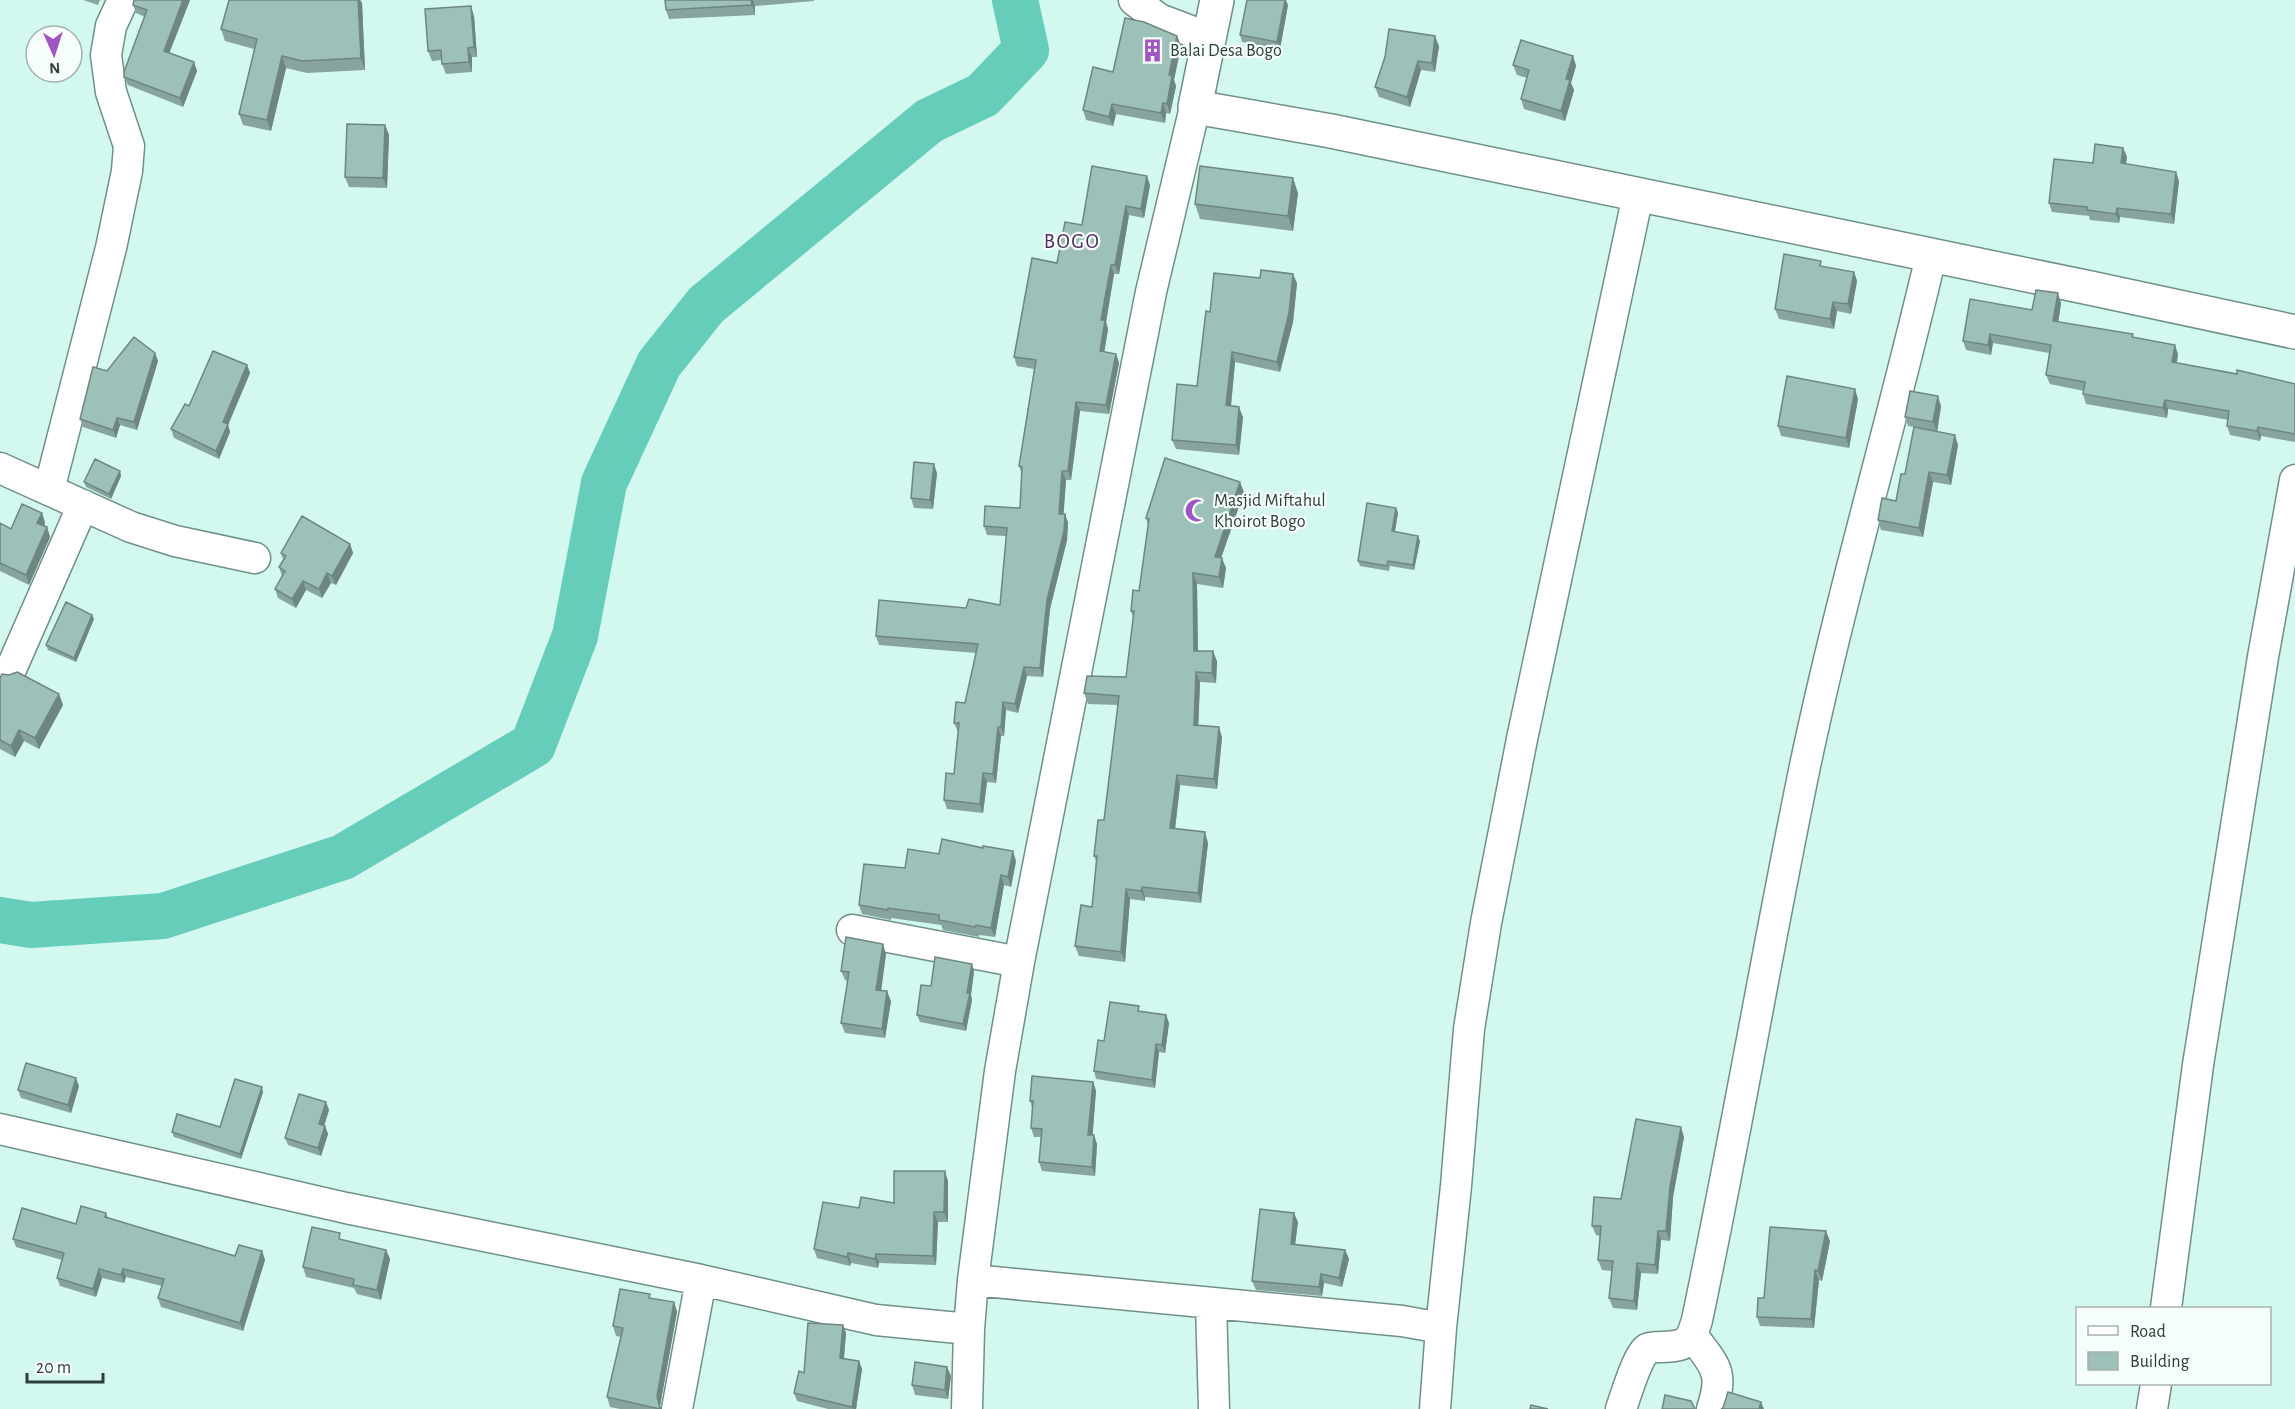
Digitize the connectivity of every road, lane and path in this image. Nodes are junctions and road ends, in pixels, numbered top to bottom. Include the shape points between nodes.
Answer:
1 (123, 0) edge
2 (1134, 0) edge
3 (1217, 0) edge
4 (1209, 38) junction
5 (1195, 107) junction
6 (1638, 195) junction
7 (1930, 256) junction
8 (2295, 332) edge
9 (0, 468) edge
10 (2295, 480) edge
11 (49, 490) junction
12 (83, 505) junction
13 (255, 558) dead end
14 (11, 669) dead end
15 (852, 930) dead end
16 (1019, 962) junction
17 (0, 1129) edge
18 (701, 1280) junction
19 (973, 1280) junction
20 (1211, 1303) junction
21 (2166, 1307) edge
22 (1440, 1328) junction
23 (969, 1329) junction
24 (1692, 1335) junction
25 (2156, 1385) edge
26 (677, 1409) edge
27 (967, 1409) edge
28 (1214, 1409) edge
29 (1435, 1409) edge
30 (1621, 1409) edge
31 (1712, 1409) edge
32 (2152, 1409) edge

1 - 11 street via 111,26 106,55 111,92 129,147 127,171
2 - 4 street via 1159,19
3 - 4 street
4 - 5 street
5 - 6 street
5 - 16 street via 1151,292
6 - 7 street
6 - 22 street via 1486,922 1469,1029
7 - 8 street
7 - 24 street via 1806,765 1730,1164
9 - 11 street
10 - 21 street via 2198,1065
11 - 12 street
12 - 13 street via 175,541
12 - 14 street
15 - 16 street
16 - 19 street via 1000,1071
17 - 18 street via 346,1208
18 - 23 street via 876,1320
18 - 26 street
19 - 20 street
19 - 23 street
20 - 22 street
20 - 28 street
22 - 29 street
23 - 27 street
24 - 30 street via 1681,1346 1645,1350
24 - 31 street via 1716,1368 1719,1388
25 - 32 street

